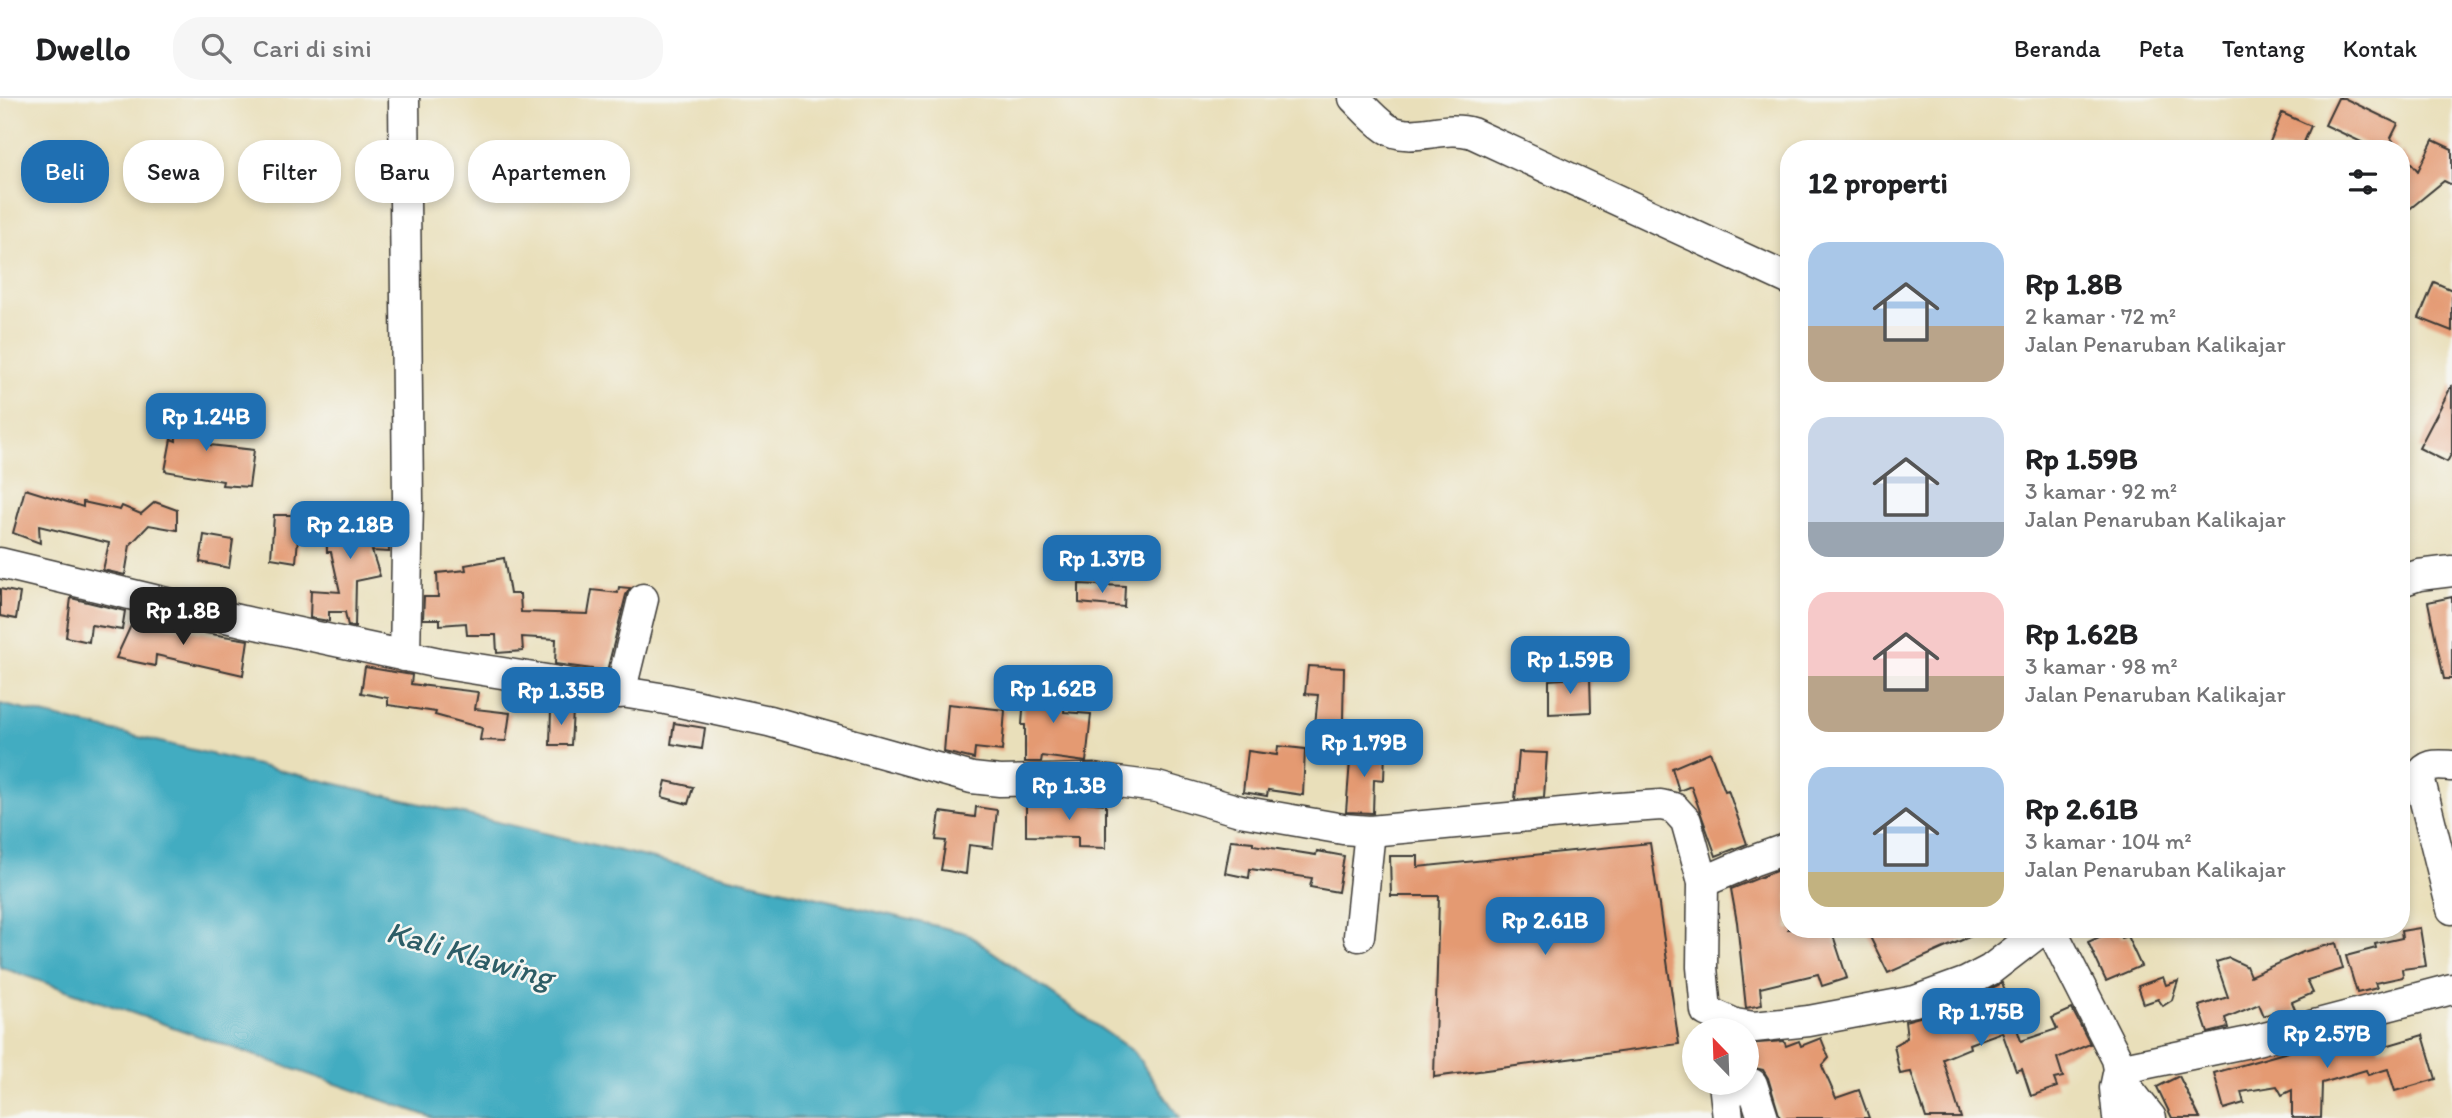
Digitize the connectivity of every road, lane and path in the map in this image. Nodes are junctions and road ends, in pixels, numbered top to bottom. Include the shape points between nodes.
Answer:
1 (404, 98) edge
2 (1354, 98) edge
3 (1780, 275) edge
4 (0, 563) edge
5 (2452, 571) edge
6 (2410, 574) edge
7 (643, 599) dead end
8 (405, 656) junction
9 (621, 693) junction
10 (2452, 766) edge
11 (1370, 831) junction
12 (2442, 839) edge
13 (1780, 851) edge
14 (1703, 882) junction
15 (2452, 909) edge
16 (1359, 936) dead end
17 (2031, 938) edge
18 (2056, 938) edge
19 (2452, 989) edge
20 (1716, 1018) edge
21 (1759, 1027) edge
22 (2119, 1073) junction
23 (1742, 1096) edge
24 (1763, 1118) edge
25 (2118, 1118) edge
26 (2151, 1118) edge

1 - 8 street
2 - 3 street via 1392,131 1472,133
4 - 8 street
5 - 6 street
7 - 9 street
8 - 9 street
9 - 11 street via 769,721 972,778 1094,779 1157,787 1240,811
10 - 12 street via 2433,764 2419,777
11 - 14 street via 1661,805 1674,808 1686,821
11 - 16 street
12 - 15 street
13 - 14 street
14 - 20 street via 1702,967
17 - 21 street via 1990,970 1915,1001
18 - 22 street
19 - 22 street
22 - 25 street via 2115,1088
22 - 26 street
23 - 24 street

